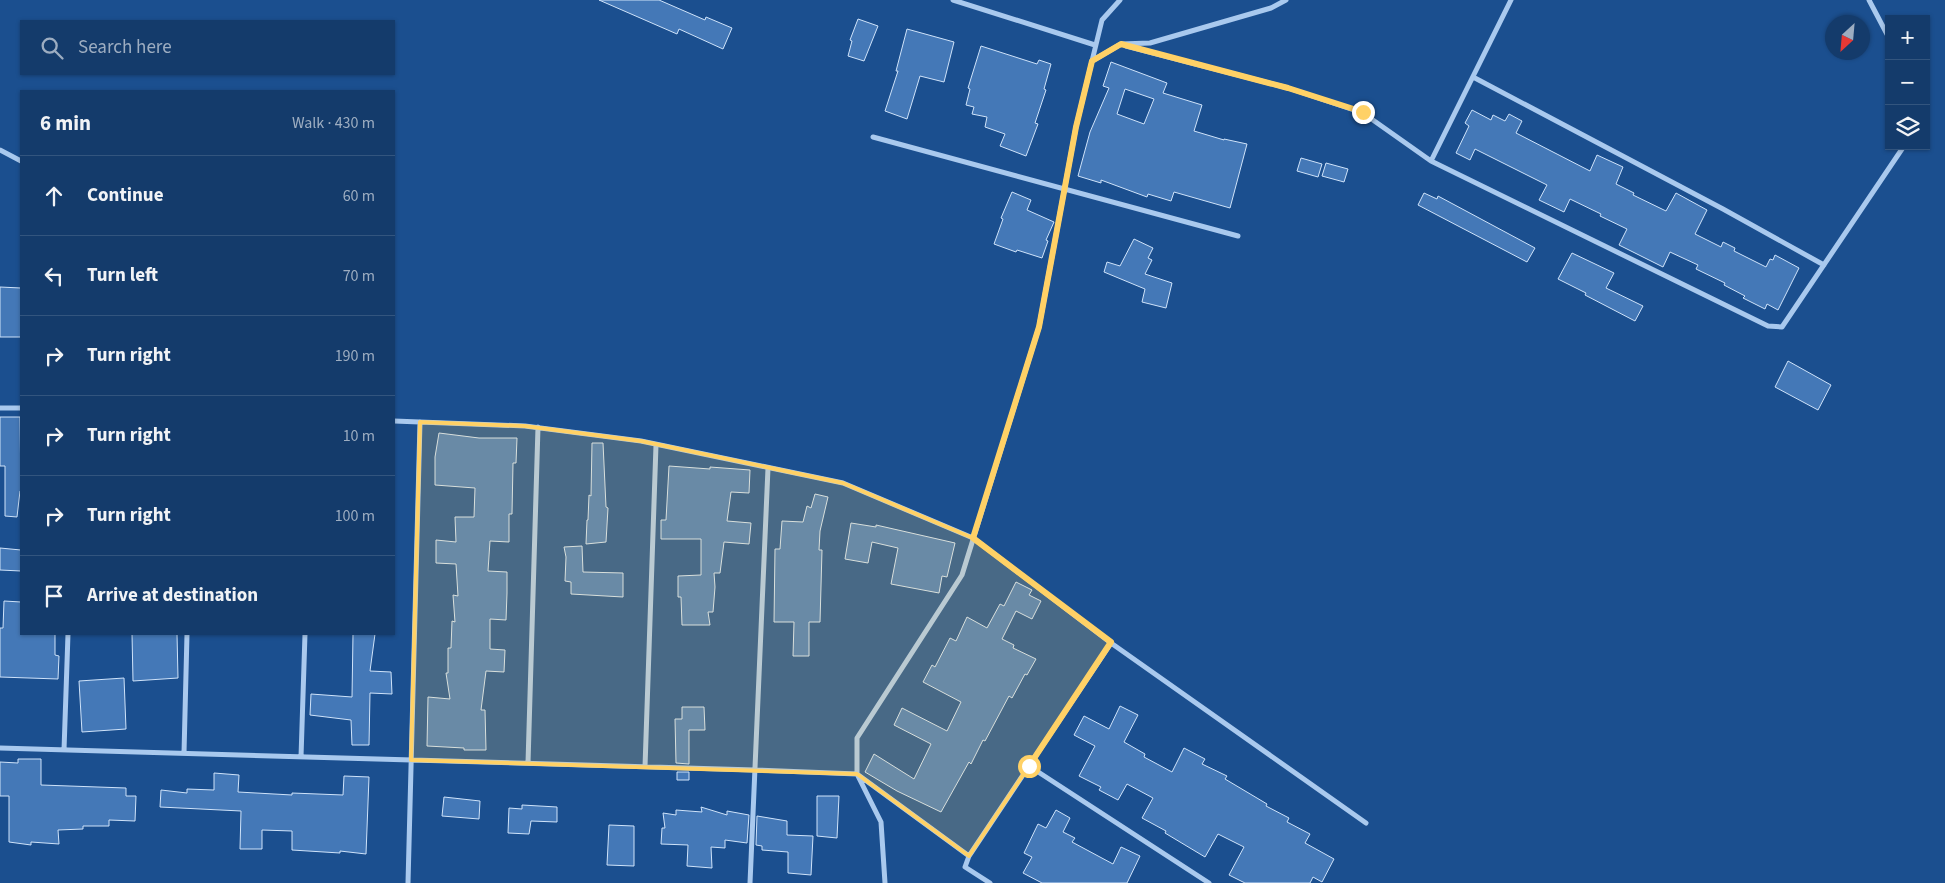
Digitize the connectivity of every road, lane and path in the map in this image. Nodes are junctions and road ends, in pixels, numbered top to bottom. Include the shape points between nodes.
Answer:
1 (954, 0) edge
2 (1120, 0) edge
3 (1286, 0) edge
4 (1510, 0) edge
5 (1869, 0) edge
6 (1885, 30) edge
7 (1121, 44) junction
8 (1095, 46) junction
9 (1092, 61) junction
10 (1473, 76) junction
11 (873, 137) dead end
12 (0, 150) edge
13 (1901, 150) edge
14 (20, 161) edge
15 (1431, 161) junction
16 (1064, 189) junction
17 (1238, 236) dead end
18 (1824, 266) junction
19 (0, 408) edge
20 (20, 408) edge
21 (395, 421) edge
22 (420, 422) junction
23 (538, 428) junction
24 (656, 445) junction
25 (768, 468) junction
26 (973, 538) junction
27 (68, 635) edge
28 (188, 635) edge
29 (305, 635) edge
30 (1111, 642) junction
31 (0, 748) edge
32 (64, 750) junction
33 (184, 754) junction
34 (301, 757) junction
35 (411, 760) junction
36 (528, 763) junction
37 (1029, 766) junction
38 (644, 767) junction
39 (755, 770) junction
40 (857, 774) junction
41 (1366, 823) dead end
42 (969, 856) junction
43 (408, 883) edge
44 (750, 883) edge
45 (885, 883) edge
46 (990, 883) edge
47 (1209, 883) edge

1 - 8 street
2 - 8 street via 1102,20
3 - 7 street via 1271,8 1150,43
4 - 10 street
5 - 6 street
7 - 9 street
7 - 15 street via 1288,88 1363,112
8 - 9 street
9 - 16 street
10 - 15 street
10 - 18 street
11 - 16 street
12 - 14 street
13 - 18 street
15 - 18 street via 1768,326 1782,327
16 - 17 street
16 - 26 street via 1039,327
19 - 20 street
21 - 22 street
22 - 23 street
22 - 35 street
23 - 24 street
23 - 36 street
24 - 25 street
24 - 38 street
25 - 26 street via 843,483
25 - 39 street
26 - 30 street
26 - 40 street via 962,574 857,738
27 - 32 street
28 - 33 street
29 - 34 street
30 - 37 street
30 - 41 street
31 - 32 street
32 - 33 street
33 - 34 street
34 - 35 street
35 - 36 street
35 - 43 street
36 - 38 street
37 - 42 street
37 - 47 street
38 - 39 street
39 - 40 street
39 - 44 street
40 - 42 street
40 - 45 street via 881,822
42 - 46 street via 965,867

